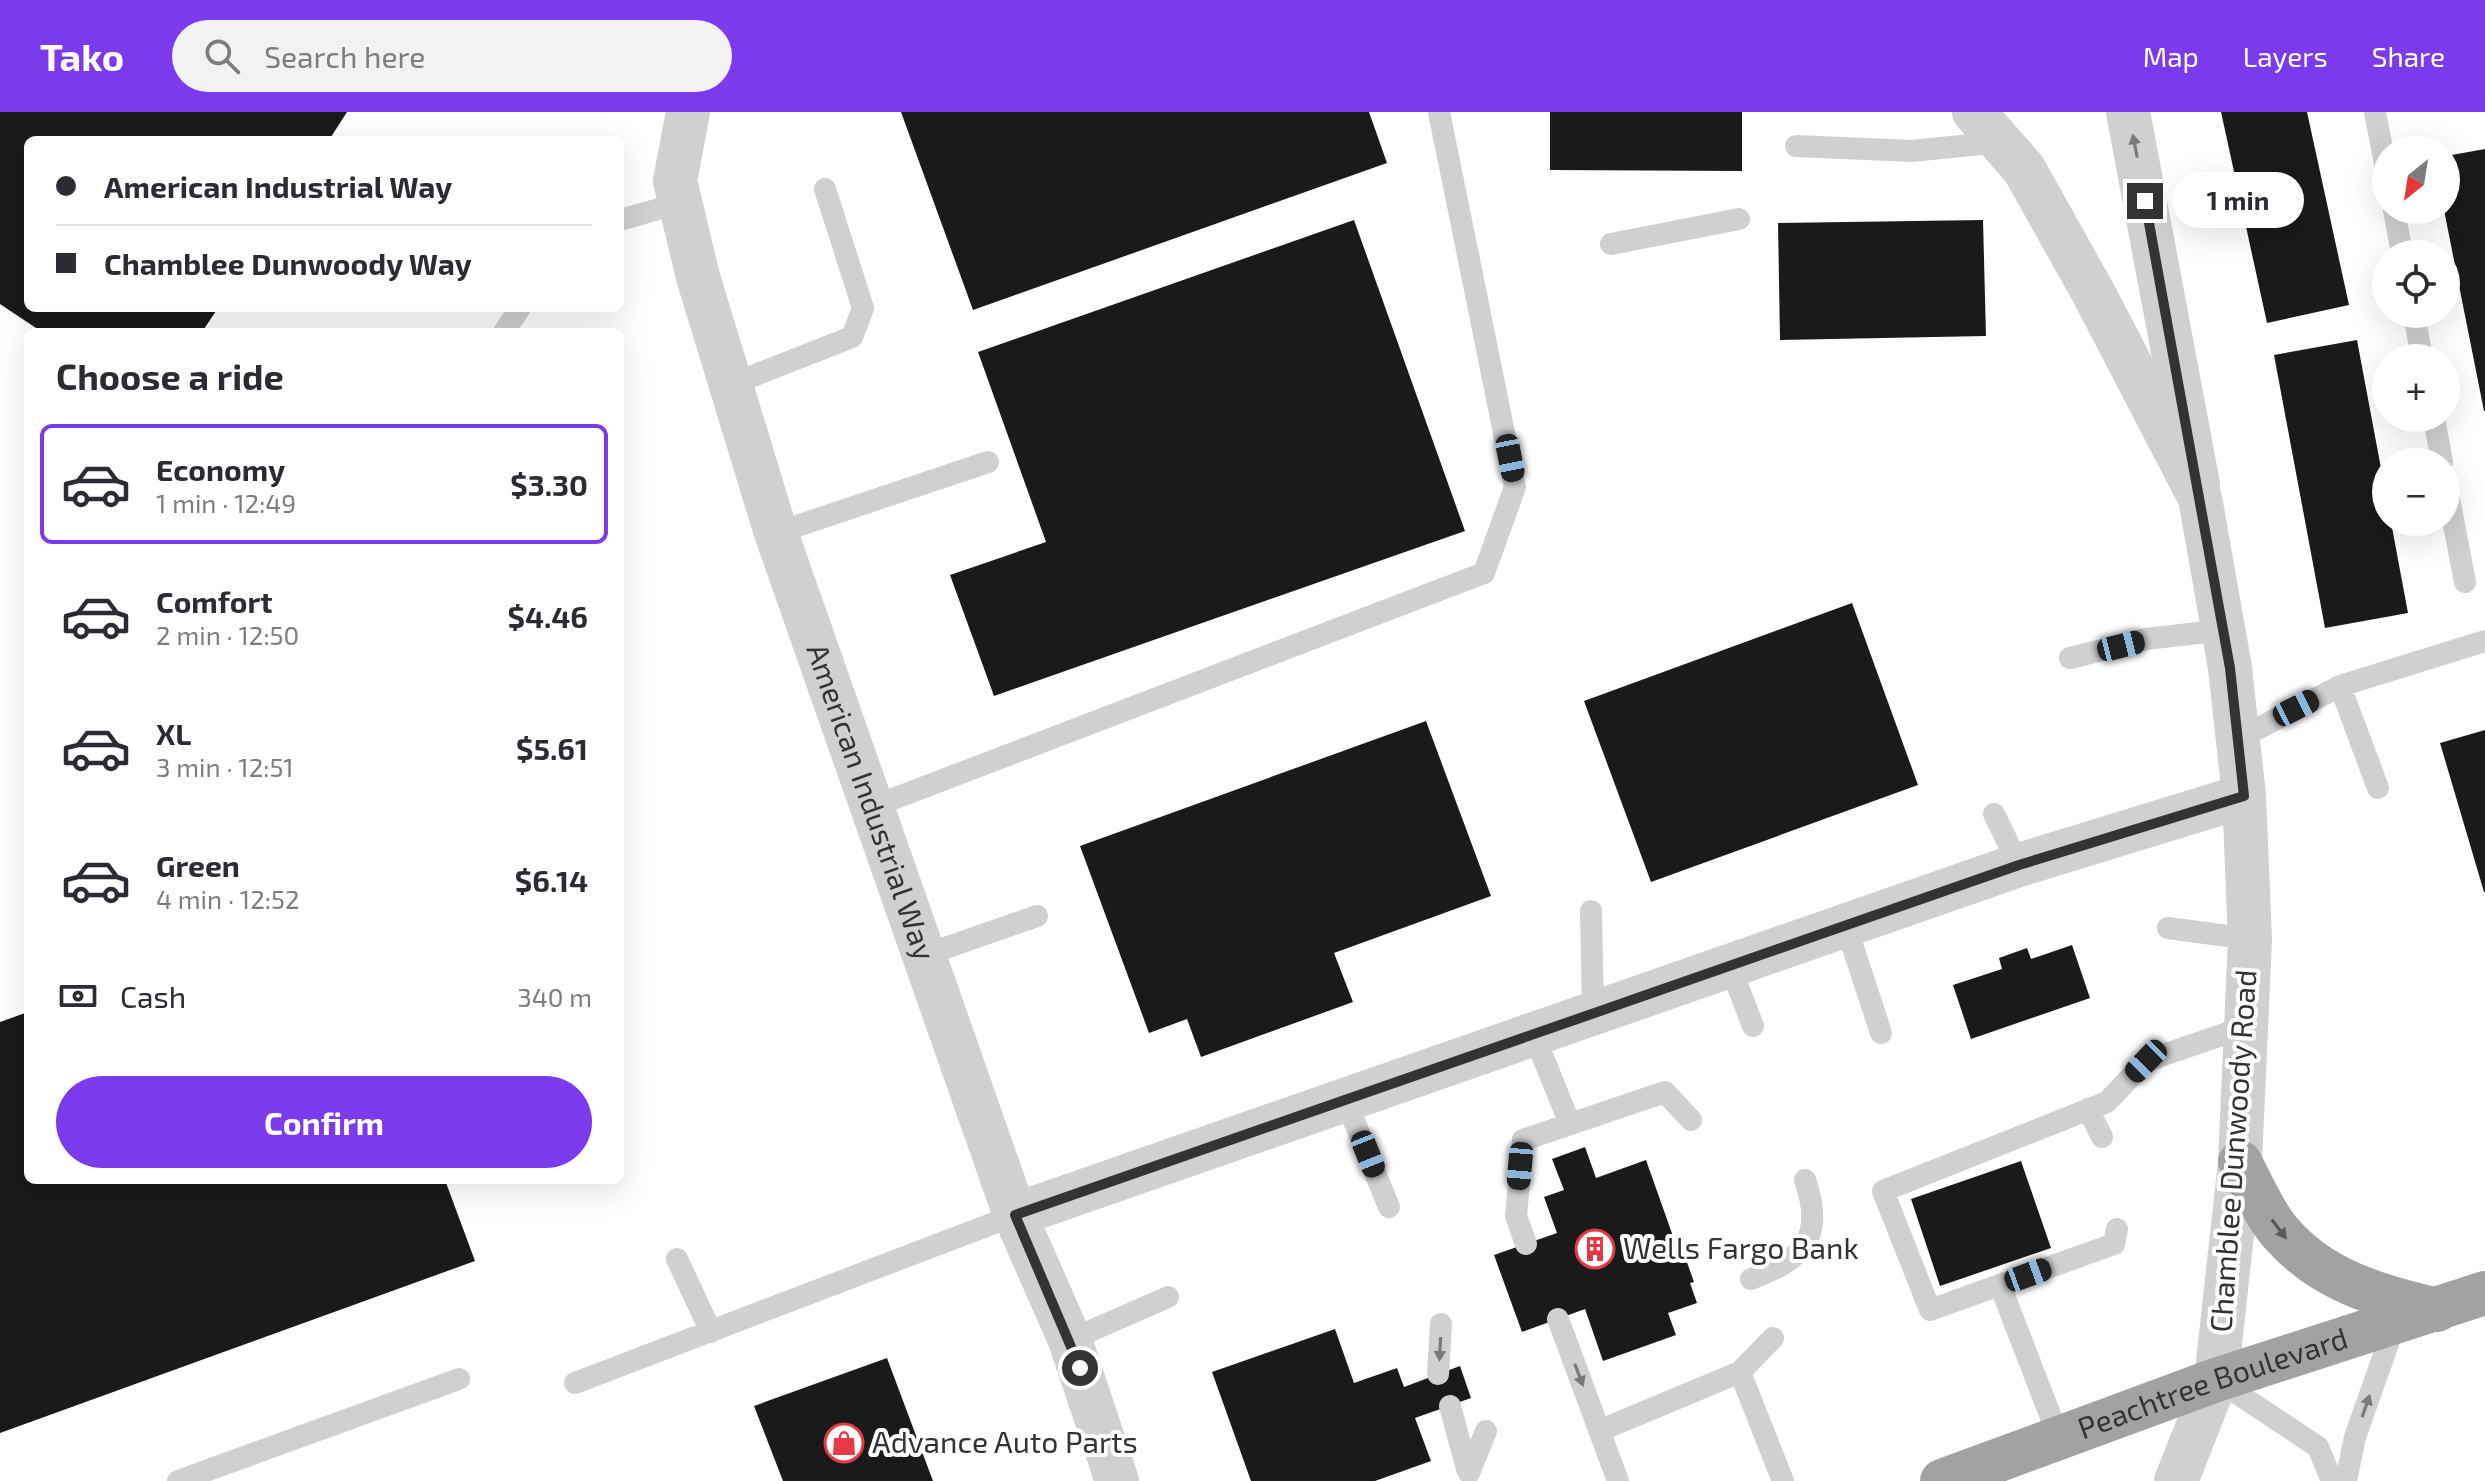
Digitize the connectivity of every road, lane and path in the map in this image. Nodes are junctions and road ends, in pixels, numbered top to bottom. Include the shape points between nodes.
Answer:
1 (688, 112) edge
2 (1439, 112) edge
3 (2128, 112) edge
4 (2382, 113) edge
5 (1987, 127) edge
6 (2384, 136) edge
7 (1796, 146) dead end
8 (825, 189) dead end
9 (680, 203) junction
10 (624, 219) edge
11 (1739, 219) dead end
12 (1611, 244) dead end
13 (730, 385) junction
14 (988, 462) dead end
15 (2200, 498) junction
16 (776, 533) junction
17 (2456, 536) edge
18 (2465, 582) dead end
19 (2224, 630) junction
20 (2485, 641) edge
21 (2070, 658) dead end
22 (2340, 686) junction
23 (2238, 739) junction
24 (2378, 788) dead end
25 (2244, 796) junction
26 (872, 807) junction
27 (1994, 814) dead end
28 (2019, 865) junction
29 (1591, 911) dead end
30 (1037, 916) dead end
31 (1846, 926) junction
32 (2168, 928) dead end
33 (2250, 939) junction
34 (925, 955) junction
35 (1730, 966) junction
36 (1593, 1014) junction
37 (1753, 1026) dead end
38 (2245, 1027) junction
39 (1881, 1033) dead end
40 (1534, 1035) junction
41 (1346, 1101) junction
42 (2088, 1109) junction
43 (1691, 1120) dead end
44 (1570, 1124) junction
45 (2102, 1137) dead end
46 (2240, 1162) junction
47 (1805, 1180) dead end
48 (1389, 1207) dead end
49 (1015, 1215) junction
50 (2117, 1229) dead end
51 (1526, 1244) dead end
52 (677, 1259) dead end
53 (1751, 1279) dead end
54 (2000, 1285) junction
55 (2485, 1293) edge
56 (1168, 1297) dead end
57 (2437, 1310) junction
58 (1558, 1319) dead end
59 (1441, 1324) dead end
60 (2395, 1324) junction
61 (711, 1332) junction
62 (1773, 1338) dead end
63 (1070, 1340) junction
64 (1740, 1372) junction
65 (1438, 1374) dead end
66 (459, 1379) dead end
67 (2216, 1380) junction
68 (575, 1383) dead end
69 (1450, 1406) dead end
70 (1601, 1430) junction
71 (1486, 1431) dead end
72 (2059, 1438) junction
73 (1469, 1475) edge
74 (178, 1481) edge
75 (1117, 1481) edge
76 (1618, 1481) edge
77 (1783, 1481) edge
78 (1942, 1481) edge
79 (2176, 1481) edge
80 (2332, 1481) edge
81 (2346, 1481) edge

1 - 9 street, American Industrial Way via 675,181
2 - 26 lane via 1515,487 1484,573
15 -> 3 street
4 - 6 lane
5 - 7 lane via 1912,151
5 - 15 street, Chamblee Dunwoody Road via 2024,169
8 - 13 lane via 863,308 852,337
9 - 10 lane
9 - 13 street, American Industrial Way
11 - 12 lane
13 - 16 street, American Industrial Way
14 - 16 lane
15 - 19 street, Chamblee Dunwoody Road
16 - 26 street, American Industrial Way
17 - 18 lane
19 - 21 lane via 2146,639
19 - 23 street, Chamblee Dunwoody Road
20 - 22 lane
22 - 23 lane
22 - 24 lane
23 - 25 street, Chamblee Dunwoody Road
25 - 28 street
25 - 33 street, Chamblee Dunwoody Road
26 - 34 street, American Industrial Way
27 - 28 lane
28 - 31 street
29 - 36 lane
30 - 34 lane
31 - 35 street
31 - 39 lane
32 - 33 lane
33 - 38 street, Chamblee Dunwoody Road
34 - 49 street, American Industrial Way
35 - 36 street
35 - 37 lane
36 - 40 street
38 - 42 lane via 2146,1061 2107,1102
38 - 46 street, Chamblee Dunwoody Road
40 - 41 street
40 - 44 lane
41 - 48 lane
41 - 49 street
42 - 45 lane
42 - 54 lane via 1883,1191 1930,1310
43 - 44 lane via 1665,1092
44 - 51 lane via 1523,1140 1516,1216
46 -> 57 highway via 2278,1230 2317,1268 2367,1293
46 - 67 street, Chamblee Dunwoody Road
47 - 53 lane via 1814,1207 1810,1239 1785,1266
49 - 61 lane
49 - 63 street, American Industrial Way
50 - 54 lane via 2114,1244
52 - 61 lane
54 - 72 lane
55 - 57 highway, Peachtree Boulevard
56 - 63 lane
57 - 60 highway, Peachtree Boulevard
58 -> 70 lane
59 -> 65 lane
60 - 67 highway, Peachtree Boulevard
81 -> 60 lane via 2355,1437
61 - 68 lane
62 - 64 lane
63 - 75 street, American Industrial Way
64 - 70 lane
64 - 77 lane
66 - 74 lane
67 - 72 highway, Peachtree Boulevard
67 - 79 street, Chamblee Dunwoody Road
67 - 80 lane via 2318,1447
69 - 73 lane
70 - 76 lane
71 - 73 lane
72 - 78 highway, Peachtree Boulevard

